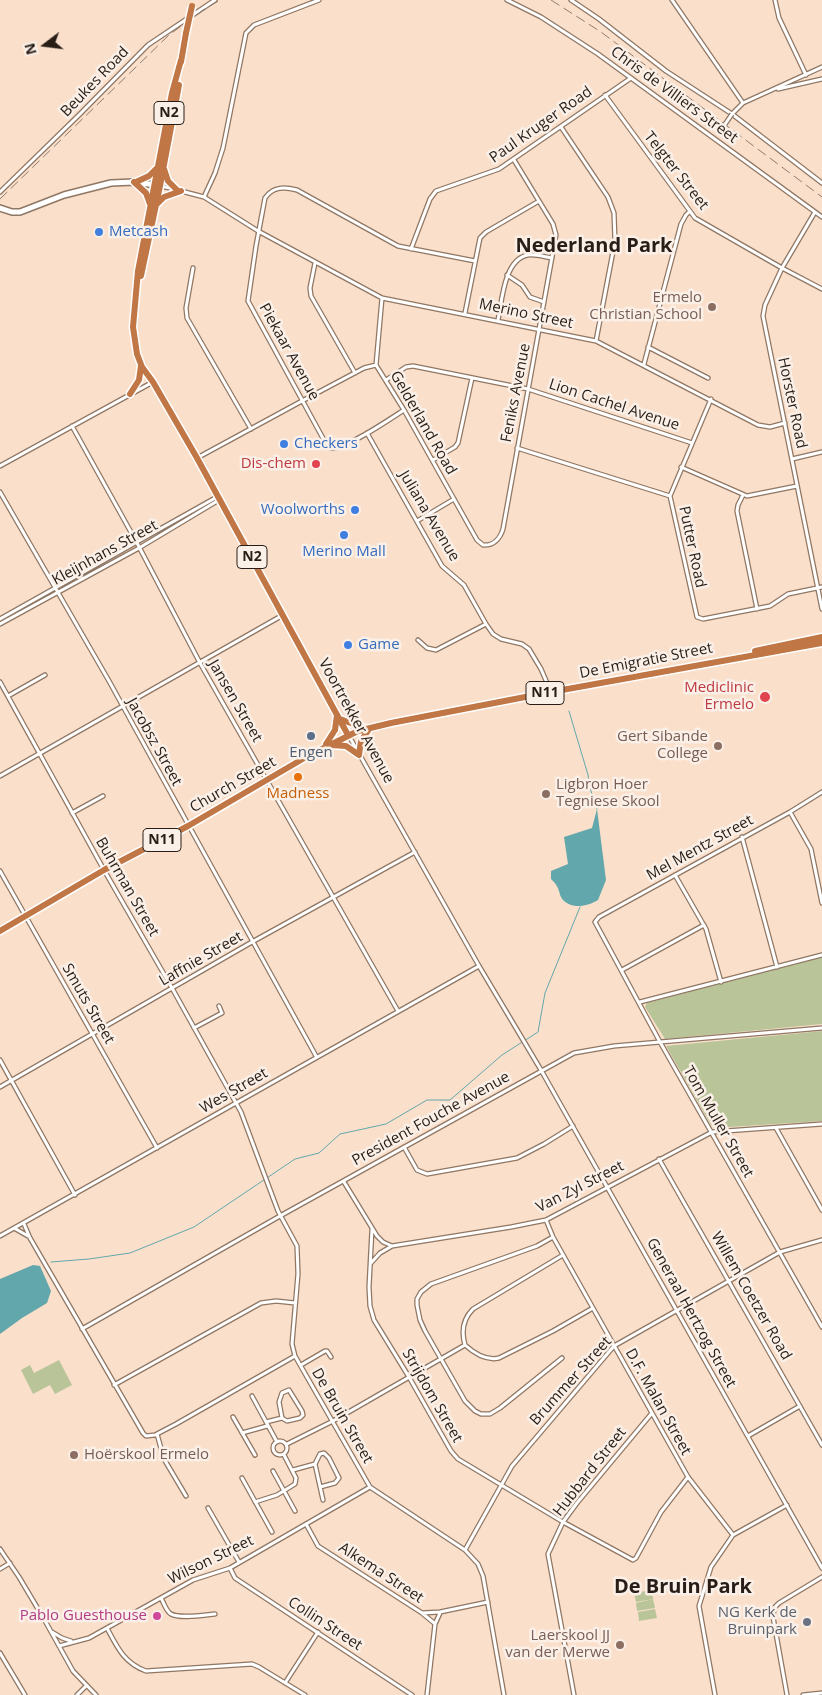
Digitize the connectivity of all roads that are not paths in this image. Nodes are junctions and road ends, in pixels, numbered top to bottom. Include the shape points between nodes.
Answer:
1 (215, 0) edge
2 (319, 0) edge
3 (507, 0) edge
4 (571, 0) edge
5 (672, 0) edge
6 (775, 0) edge
7 (193, 3) edge
8 (822, 67) edge
9 (806, 75) junction
10 (630, 78) junction
11 (822, 80) edge
12 (775, 89) junction
13 (605, 94) junction
14 (743, 102) junction
15 (732, 114) junction
16 (561, 128) junction
17 (714, 139) junction
18 (514, 160) junction
19 (161, 168) junction
20 (135, 182) junction
21 (822, 183) edge
22 (157, 185) junction
23 (179, 190) junction
24 (0, 192) edge
25 (204, 197) junction
26 (539, 201) junction
27 (153, 206) junction
28 (0, 208) edge
29 (690, 212) junction
30 (815, 212) junction
31 (822, 217) edge
32 (258, 231) junction
33 (411, 249) junction
34 (552, 258) junction
35 (475, 261) junction
36 (315, 263) junction
37 (193, 268) dead end
38 (782, 268) junction
39 (507, 275) junction
40 (822, 289) edge
41 (382, 298) junction
42 (544, 302) junction
43 (465, 313) junction
44 (498, 320) junction
45 (539, 328) junction
46 (596, 341) junction
47 (648, 347) junction
48 (141, 364) junction
49 (644, 364) junction
50 (376, 365) junction
51 (355, 373) junction
52 (472, 378) junction
53 (708, 378) dead end
54 (386, 380) junction
55 (153, 382) junction
56 (528, 389) junction
57 (130, 394) junction
58 (711, 399) junction
59 (302, 401) junction
60 (404, 410) junction
61 (785, 424) junction
62 (72, 426) junction
63 (251, 429) junction
64 (367, 433) junction
65 (692, 443) junction
66 (517, 448) junction
67 (822, 452) edge
68 (198, 458) junction
69 (792, 458) junction
70 (433, 460) junction
71 (0, 466) edge
72 (682, 467) junction
73 (797, 486) junction
74 (0, 492) edge
75 (743, 495) junction
76 (670, 496) junction
77 (219, 498) junction
78 (454, 499) junction
79 (417, 521) junction
80 (137, 543) junction
81 (488, 545) joint
82 (139, 548) junction
83 (822, 587) edge
84 (55, 588) junction
85 (817, 588) junction
86 (58, 592) junction
87 (757, 609) junction
88 (822, 609) edge
89 (284, 614) junction
90 (0, 619) edge
91 (0, 624) edge
92 (486, 624) junction
93 (822, 636) edge
94 (418, 640) dead end
95 (822, 642) edge
96 (742, 656) junction
97 (200, 664) junction
98 (45, 675) dead end
99 (0, 682) edge
100 (551, 692) junction
101 (8, 696) junction
102 (123, 707) junction
103 (338, 716) junction
104 (368, 728) junction
105 (348, 735) junction
106 (327, 746) junction
107 (40, 754) junction
108 (360, 755) junction
109 (0, 776) edge
110 (267, 779) junction
111 (822, 792) edge
112 (104, 796) dead end
113 (790, 812) junction
114 (72, 813) junction
115 (188, 826) junction
116 (742, 837) junction
117 (414, 852) junction
118 (104, 870) junction
119 (0, 871) edge
120 (675, 875) junction
121 (334, 896) junction
122 (822, 903) edge
123 (26, 917) junction
124 (704, 925) junction
125 (596, 928) joint
126 (0, 932) edge
127 (252, 942) junction
128 (822, 955) edge
129 (479, 966) junction
130 (777, 967) junction
131 (622, 970) junction
132 (721, 982) junction
133 (172, 988) junction
134 (640, 1002) junction
135 (220, 1006) dead end
136 (398, 1011) junction
137 (194, 1028) junction
138 (822, 1028) edge
139 (92, 1035) junction
140 (660, 1042) junction
141 (316, 1056) junction
142 (0, 1060) edge
143 (541, 1070) junction
144 (12, 1081) junction
145 (0, 1087) edge
146 (235, 1104) junction
147 (822, 1124) edge
148 (572, 1126) junction
149 (776, 1128) junction
150 (712, 1132) junction
151 (404, 1147) junction
152 (157, 1148) junction
153 (659, 1159) junction
154 (344, 1182) junction
155 (607, 1187) junction
156 (75, 1195) junction
157 (822, 1210) edge
158 (280, 1216) junction
159 (546, 1220) junction
160 (24, 1224) junction
161 (14, 1228) junction
162 (372, 1229) junction
163 (0, 1236) edge
164 (553, 1236) junction
165 (30, 1238) junction
166 (822, 1240) edge
167 (392, 1246) junction
168 (780, 1252) junction
169 (563, 1255) junction
170 (370, 1263) junction
171 (729, 1281) junction
172 (295, 1303) junction
173 (593, 1308) junction
174 (676, 1310) junction
175 (822, 1326) edge
176 (82, 1329) junction
177 (465, 1345) junction
178 (614, 1346) junction
179 (294, 1356) junction
180 (331, 1357) dead end
181 (441, 1358) junction
182 (562, 1358) dead end
183 (301, 1365) junction
184 (409, 1377) junction
185 (114, 1386) junction
186 (252, 1396) dead end
187 (800, 1406) junction
188 (652, 1413) junction
189 (233, 1417) dead end
190 (282, 1418) junction
191 (333, 1421) junction
192 (267, 1424) junction
193 (242, 1433) junction
194 (157, 1434) junction
195 (748, 1436) junction
196 (277, 1442) junction
197 (287, 1444) junction
198 (822, 1445) edge
199 (255, 1455) dead end
200 (284, 1455) junction
201 (315, 1464) junction
202 (293, 1470) junction
203 (273, 1471) dead end
204 (688, 1477) junction
205 (242, 1478) dead end
206 (502, 1486) junction
207 (320, 1487) junction
208 (370, 1487) junction
209 (284, 1492) junction
210 (186, 1496) dead end
211 (324, 1500) dead end
212 (254, 1502) junction
213 (787, 1505) junction
214 (208, 1508) dead end
215 (295, 1511) dead end
216 (563, 1522) junction
217 (306, 1524) junction
218 (272, 1532) dead end
219 (732, 1535) junction
220 (0, 1548) edge
221 (465, 1550) junction
222 (239, 1562) junction
223 (10, 1563) junction
224 (230, 1568) junction
225 (822, 1568) edge
226 (0, 1569) edge
227 (822, 1577) edge
228 (161, 1598) junction
229 (488, 1602) junction
230 (440, 1612) junction
231 (422, 1613) junction
232 (215, 1614) dead end
233 (435, 1624) junction
234 (107, 1628) junction
235 (52, 1632) junction
236 (318, 1632) junction
237 (74, 1641) junction
238 (59, 1646) junction
239 (0, 1653) edge
240 (285, 1682) junction
241 (86, 1686) junction
242 (822, 1693) edge
243 (25, 1695) edge
244 (77, 1695) edge
245 (96, 1695) edge
246 (305, 1695) edge
247 (412, 1695) edge
248 (427, 1695) edge
249 (504, 1695) edge
250 (574, 1695) edge
251 (715, 1695) edge
252 (787, 1695) edge
253 (802, 1695) edge

1 - 24 street, Beukes Road via 143,50
2 - 25 street via 254,25 246,33 223,148
3 - 10 street, Chris de Villiers Street via 541,17
4 - 15 street via 680,81
5 - 14 street
6 - 9 street via 779,18
7 - 19 highway, N2, bridge
8 - 9 street
9 - 12 street
10 - 13 street, Paul Kruger Road
10 - 17 street, Chris de Villiers Street
11 - 12 street
12 - 14 street
13 - 16 street, Paul Kruger Road
13 - 29 street, Telgter Street
14 - 15 street
15 - 17 street, bridge
15 - 21 street
16 - 18 street, Paul Kruger Road
16 - 46 street via 611,203 614,213 615,241
17 - 30 street, Chris de Villiers Street
18 - 26 street, Feniks Avenue
18 - 33 street, Paul Kruger Road via 493,173 436,191
19 - 20 highway
19 - 22 highway, N2
19 - 23 highway via 168,181
20 - 22 street
20 - 27 highway
20 - 28 street via 119,182 64,195 20,212
22 - 23 street, Merino Street
22 - 27 highway, N2
23 - 25 street, Merino Street
23 - 27 highway
25 - 32 street, Merino Street
26 - 34 street, Feniks Avenue via 556,232
26 - 35 street via 483,234 478,241
27 - 48 highway, N2 via 138,271 133,327
29 - 38 street, Telgter Street via 704,224
29 - 47 street via 681,224
30 - 31 street, Chris de Villiers Street
30 - 38 street, Horster Road
32 - 33 street, Piekaar Avenue via 268,193 285,187 297,190 383,239
32 - 36 street, Merino Street
32 - 59 street, Piekaar Avenue via 248,301
33 - 35 street
34 - 39 street via 524,256
34 - 42 street, Feniks Avenue
35 - 43 street
36 - 41 street, Merino Street
36 - 51 street via 311,296
37 - 63 street via 187,318
38 - 40 street, Telgter Street
38 - 61 street, Horster Road via 763,316
39 - 42 street via 522,285 530,297
39 - 44 street
41 - 43 street, Merino Street
41 - 50 street, Gelderland Road
42 - 45 street, Feniks Avenue
43 - 44 street, Merino Street
44 - 45 street, Merino Street
45 - 46 street, Merino Street
45 - 56 street, Feniks Avenue
46 - 49 street, Merino Street
47 - 49 street
47 - 53 street
48 - 55 highway, N2
48 - 57 highway via 139,380
49 - 58 street, Merino Street
50 - 51 street
50 - 54 street, Gelderland Road
51 - 59 street
52 - 54 street, Lion Cachel Avenue via 411,366
52 - 56 street, Lion Cachel Avenue
52 - 70 street via 458,443
54 - 60 street, Gelderland Road
55 - 57 street
55 - 68 highway, Voortrekker Avenue / N2
56 - 65 street, Lion Cachel Avenue
56 - 66 street, Feniks Avenue
57 - 62 street
58 - 61 street, Merino Street via 762,426
58 - 65 street, Putter Road
59 - 63 street
59 - 64 street, Piekaar Avenue via 331,448
60 - 64 street
60 - 70 street, Gelderland Road
61 - 69 street, Horster Road
62 - 71 street
62 - 80 street, Jansen Street
63 - 68 street
64 - 79 street, Juliana Avenue
65 - 72 street, Putter Road
66 - 76 street
66 - 81 street, Feniks Avenue via 502,532
67 - 69 street
68 - 77 highway, Voortrekker Avenue / N2
69 - 73 street, Horster Road
70 - 78 street, Gelderland Road
72 - 75 street
72 - 76 street, Putter Road
73 - 75 street
73 - 85 street, Horster Road
74 - 84 street, Jacobsz Street
75 - 87 street via 738,515
76 - 87 street, Putter Road via 697,617 703,619
77 - 80 street, Kleijnhans Street
77 - 82 street, Kleijnhans Street
77 - 89 highway, Voortrekker Avenue / N2
78 - 79 street
78 - 81 street, Gelderland Road via 477,540
79 - 92 street, Juliana Avenue via 440,562 464,586
80 - 82 street, Jansen Street
80 - 84 street, Kleijnhans Street
82 - 86 street, Kleijnhans Street
82 - 97 street, Jansen Street
83 - 85 street
84 - 86 street, Jacobsz Street
84 - 90 street, Kleijnhans Street
85 - 87 street via 788,594 772,606
85 - 88 street, Horster Road
86 - 91 street, Kleijnhans Street
86 - 102 street, Jacobsz Street
89 - 97 street
89 - 103 highway, Voortrekker Avenue / N2
92 - 94 street via 437,650 429,649
92 - 100 street, Juliana Avenue via 497,637 526,647
93 - 96 highway, De Emigratie Street / N11
95 - 96 highway, De Emigratie Street / N11
96 - 100 highway, De Emigratie Street / N11
97 - 102 street
97 - 110 street, Jansen Street
98 - 101 street
99 - 101 street, Buhrman Street
100 - 104 highway, De Emigratie Street / N11
101 - 107 street, Buhrman Street
102 - 107 street
102 - 115 street, Jacobsz Street
103 - 104 highway
103 - 105 highway, Voortrekker Avenue / N2
103 - 106 highway
104 - 105 highway, De Emigratie Street / N11
104 - 108 highway via 360,741
105 - 106 highway, Church Street / N11
105 - 108 street, Voortrekker Avenue
106 - 108 highway via 346,746
106 - 110 highway, Church Street / N11
107 - 109 street
107 - 114 street, Buhrman Street
108 - 117 street, Voortrekker Avenue
110 - 115 highway, Church Street / N11
110 - 121 street, Jansen Street
111 - 113 street, Mel Mentz Street
112 - 114 street
113 - 116 street, Mel Mentz Street
113 - 122 street via 811,849
114 - 118 street, Buhrman Street
115 - 118 highway, Church Street / N11
115 - 127 street, Jacobsz Street
116 - 120 street, Mel Mentz Street
116 - 130 street
117 - 121 street, Laffnie Street
117 - 129 street, Voortrekker Avenue
118 - 123 highway, Church Street / N11
118 - 133 street, Buhrman Street
119 - 123 street, Smuts Street
120 - 124 street
120 - 125 street, Mel Mentz Street via 596,919
121 - 127 street, Laffnie Street
121 - 136 street, Jansen Street
123 - 126 highway, Church Street / N11
123 - 139 street, Smuts Street
124 - 131 street
124 - 132 street
125 - 131 street, Tom Muller Street
127 - 133 street, Laffnie Street
127 - 141 street, Jacobsz Street
128 - 130 street
129 - 136 street, Wes Street
129 - 143 street, Voortrekker Avenue
130 - 132 street
131 - 134 street, Tom Muller Street
132 - 134 street
133 - 137 street, Buhrman Street
133 - 139 street, Laffnie Street
134 - 140 street, Tom Muller Street
135 - 137 street via 222,1013
136 - 141 street, Wes Street
137 - 146 street, Buhrman Street
138 - 140 street, President Fouche Avenue
139 - 144 street, Laffnie Street
139 - 152 street, Smuts Street
140 - 143 street, President Fouche Avenue via 581,1050
140 - 150 street, Tom Muller Street
141 - 146 street, Wes Street
142 - 144 street
143 - 148 street, Generaal Hertzog Street
143 - 151 street, President Fouche Avenue
144 - 145 street, Laffnie Street
144 - 156 street
146 - 152 street, Wes Street
146 - 158 street, De Bruin Street via 241,1112
147 - 149 street, Van Zyl Street
148 - 151 street via 517,1158 429,1173 417,1170
148 - 155 street, Generaal Hertzog Street
149 - 150 street, Van Zyl Street
149 - 157 street
150 - 153 street, Van Zyl Street
150 - 168 street, Tom Muller Street
151 - 154 street, President Fouche Avenue
152 - 156 street, Wes Street
153 - 155 street, Van Zyl Street
153 - 171 street, Willem Coetzer Road
154 - 158 street, President Fouche Avenue
154 - 162 street
155 - 159 street, Van Zyl Street
155 - 174 street, Generaal Hertzog Street
156 - 160 street, Wes Street
158 - 172 street, De Bruin Street via 297,1246
158 - 176 street, President Fouche Avenue
159 - 164 street, D.F. Malan Street
159 - 167 street, Van Zyl Street
160 - 161 street, Wes Street
160 - 165 street
161 - 163 street, Wes Street
161 - 165 street
162 - 167 street via 380,1240
162 - 170 street, Strijdom Street
164 - 169 street, D.F. Malan Street
164 - 181 street via 535,1247 431,1284 421,1292 417,1305 420,1320
165 - 176 street
166 - 168 street, Brummer Street
167 - 170 street
168 - 171 street, Brummer Street
168 - 175 street, Tom Muller Street
169 - 173 street, D.F. Malan Street
169 - 177 street via 473,1309 464,1323
170 - 184 street, Strijdom Street via 369,1298 374,1320
171 - 174 street, Brummer Street
171 - 187 street, Willem Coetzer Road
172 - 179 street, De Bruin Street
172 - 185 street via 262,1303
173 - 177 street via 499,1358 484,1358
173 - 178 street, D.F. Malan Street
174 - 178 street, Brummer Street
174 - 195 street, Generaal Hertzog Street
176 - 185 street
177 - 181 street
178 - 188 street, D.F. Malan Street
178 - 206 street, Brummer Street via 517,1459
179 - 183 street, De Bruin Street
179 - 194 street
180 - 183 street via 327,1351
181 - 182 street via 465,1402 475,1411 487,1414 506,1404
181 - 184 street
183 - 191 street, De Bruin Street
184 - 191 street
184 - 206 street, Strijdom Street via 454,1455
185 - 194 street via 146,1436
186 - 192 street
187 - 195 street
187 - 198 street, Willem Coetzer Road
188 - 204 street, D.F. Malan Street
188 - 216 street, Hubbard Street
189 - 193 street
190 - 190 street via 279,1400 282,1393 289,1390 303,1415 287,1421
190 - 192 street
191 - 197 street
191 - 208 street, De Bruin Street
192 - 193 street
192 - 196 street
193 - 199 street
194 - 210 street via 161,1453
195 - 213 street, Generaal Hertzog Street
196 - 197 street
196 - 200 street via 274,1452
197 - 200 street via 288,1451
200 - 202 street
201 - 202 street
201 - 207 street
201 - 207 street via 320,1454 325,1454 339,1480
202 - 209 street via 297,1481
203 - 209 street
204 - 216 street, Strijdom Street via 661,1512 636,1558 631,1560
204 - 219 street, D.F. Malan Street
205 - 212 street
206 - 216 street, Strijdom Street
206 - 221 street, Brummer Street
207 - 211 street
208 - 217 street, Wilson Street
208 - 221 street, De Bruin Street
209 - 212 street
209 - 215 street
212 - 218 street
213 - 219 street
213 - 225 street, Generaal Hertzog Street
214 - 222 street
216 - 250 street, Hubbard Street via 548,1558
217 - 222 street, Wilson Street
217 - 231 street, Alkema Street via 321,1548
219 - 251 street via 713,1562 699,1606
220 - 223 street
221 - 229 street, De Bruin Street via 481,1569
222 - 224 street, Wilson Street
223 - 226 street
223 - 235 street
224 - 228 street, Wilson Street via 198,1577
224 - 236 street, Collin Street via 239,1581
227 - 252 street via 774,1608
228 - 232 street via 173,1615
228 - 234 street, Wilson Street
229 - 230 street, Alkema Street
229 - 249 street, De Bruin Street
230 - 231 street, Alkema Street
230 - 233 street
231 - 233 street
233 - 248 street
234 - 237 street, Wilson Street via 89,1638
234 - 240 street via 126,1660 146,1671 249,1664
235 - 237 street
235 - 238 street
236 - 240 street
236 - 247 street, Collin Street
237 - 238 street, Wilson Street
238 - 241 street
239 - 243 street
240 - 246 street
241 - 244 street
241 - 245 street
242 - 253 street

